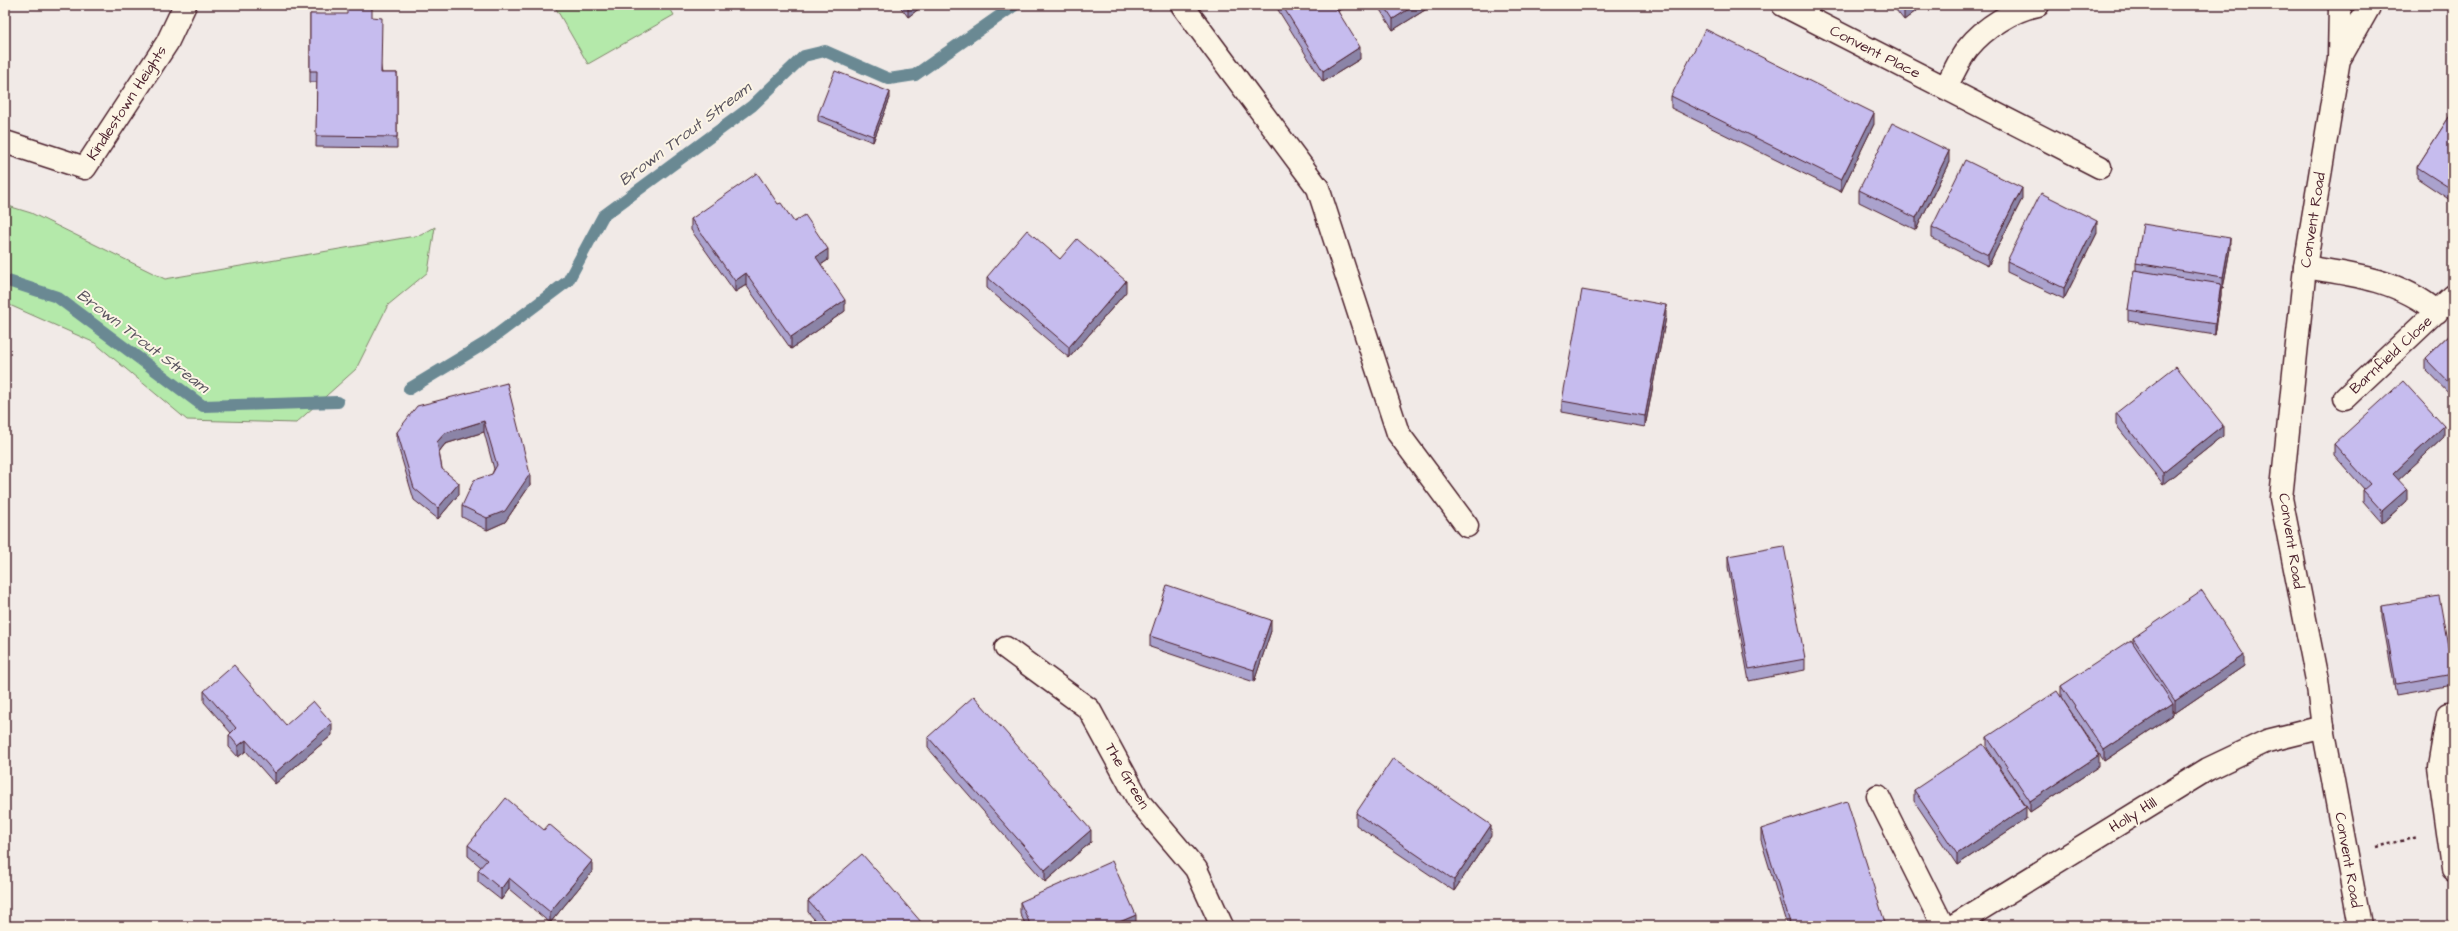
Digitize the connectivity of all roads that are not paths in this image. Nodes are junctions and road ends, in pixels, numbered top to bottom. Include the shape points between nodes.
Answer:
1 (185, 5) edge
2 (1182, 5) edge
3 (1783, 5) edge
4 (2038, 5) edge
5 (2340, 5) edge
6 (2370, 5) edge
7 (2339, 59) junction
8 (1945, 88) junction
9 (5, 142) edge
10 (2100, 167) dead end
11 (2305, 267) junction
12 (2453, 296) edge
13 (2437, 312) junction
14 (2345, 398) dead end
15 (1467, 526) dead end
16 (1006, 648) dead end
17 (2448, 714) dead end
18 (2323, 727) junction
19 (1878, 796) dead end
20 (2453, 869) edge
21 (1222, 926) edge
22 (1943, 926) edge
23 (1953, 926) edge
24 (2360, 926) edge

1 - 9 street, Kindlestown Heights via 167,43 85,168
2 - 15 street via 1318,188 1398,433
3 - 8 street, Convent Place
4 - 8 street via 2022,8 1994,24 1968,47
5 - 7 street, Convent Road
6 - 7 street, Convent Road
7 - 11 street, Convent Road
8 - 10 street, Convent Place
11 - 13 street, Barnfield Close via 2352,274 2402,288 2422,299
11 - 18 street, Convent Road via 2281,498 2317,680
12 - 13 street, Barnfield Close
13 - 14 street, Barnfield Close
16 - 21 street, The Green via 1089,710 1140,803 1196,869
17 - 20 street via 2439,767
18 - 23 street, Holly Hill via 2267,741 2208,769
18 - 24 street, Convent Road
19 - 22 street

